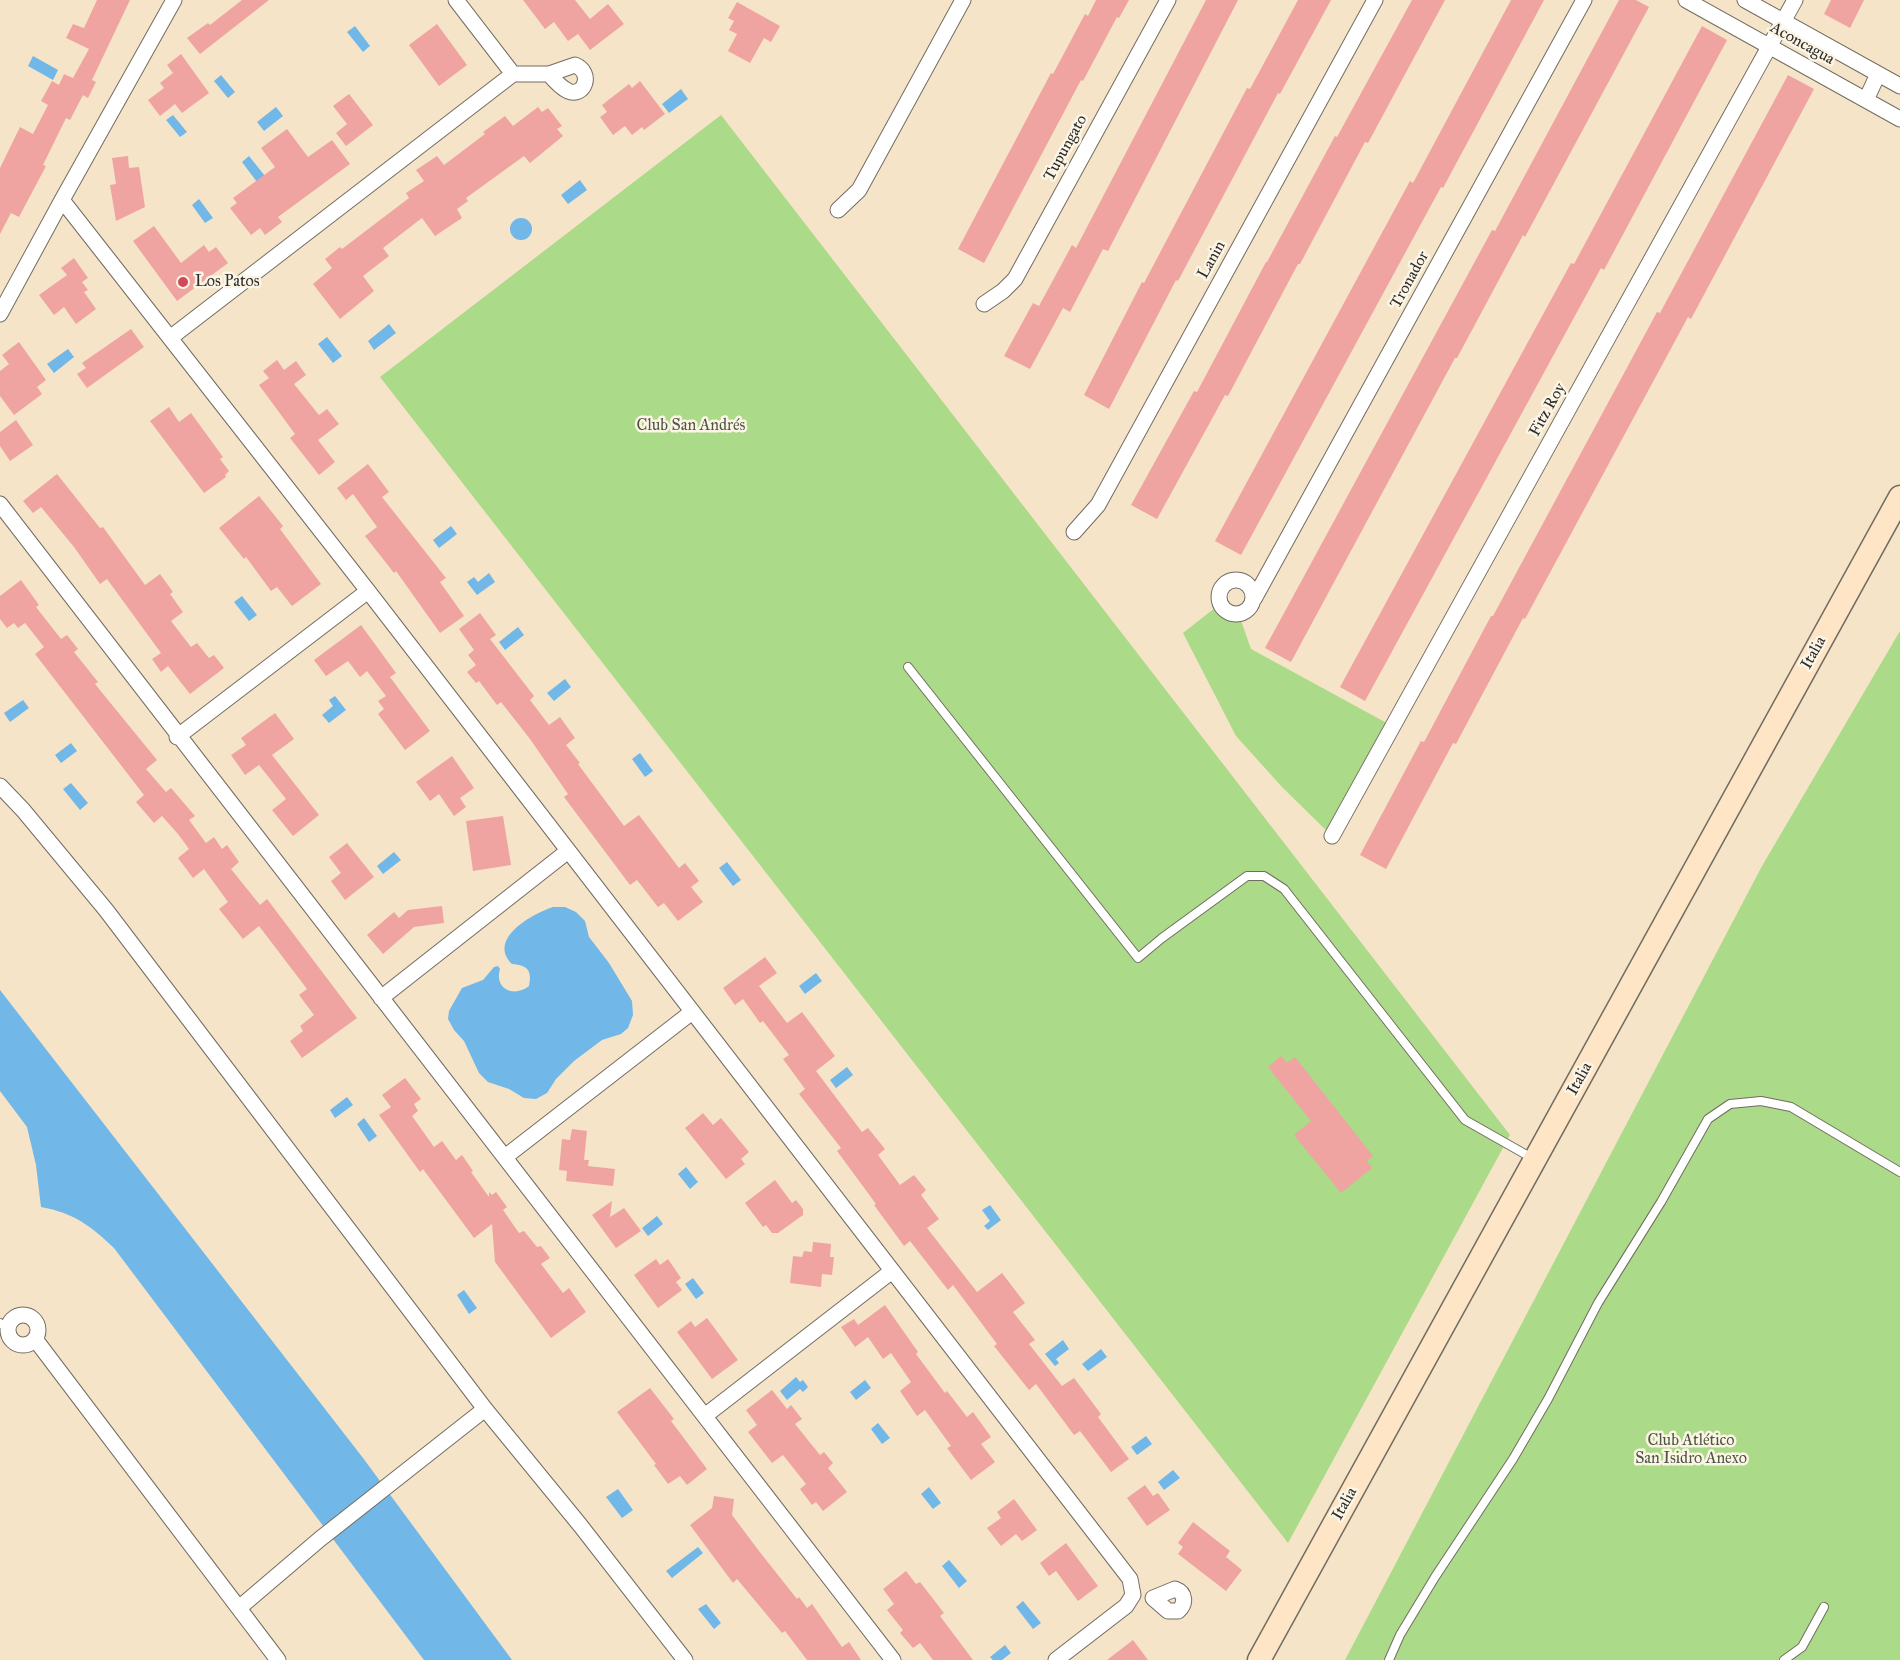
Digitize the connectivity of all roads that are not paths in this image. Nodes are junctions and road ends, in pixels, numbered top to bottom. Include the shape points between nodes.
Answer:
1 (174, 0) edge
2 (456, 0) edge
3 (963, 0) edge
4 (1168, 0) edge
5 (1375, 0) edge
6 (1584, 0) edge
7 (1686, 0) edge
8 (1745, 0) edge
9 (1795, 0) edge
10 (1783, 21) junction
11 (1770, 46) junction
12 (513, 74) junction
13 (549, 74) dead end
14 (1878, 74) junction
15 (1900, 86) edge
16 (1866, 100) junction
17 (1900, 119) edge
18 (62, 200) junction
19 (838, 210) dead end
20 (984, 304) dead end
21 (0, 314) edge
22 (170, 338) junction
23 (1900, 497) edge
24 (0, 504) edge
25 (1074, 532) dead end
26 (1267, 577) junction
27 (1242, 581) junction
28 (368, 591) junction
29 (1254, 599) junction
30 (908, 666) dead end
31 (177, 737) junction
32 (0, 786) edge
33 (1332, 836) dead end
34 (568, 851) junction
35 (381, 998) junction
36 (692, 1012) junction
37 (505, 1157) junction
38 (1535, 1160) junction
39 (1900, 1172) edge
40 (892, 1271) junction
41 (4, 1326) edge
42 (35, 1339) junction
43 (485, 1409) junction
44 (706, 1415) junction
45 (1132, 1595) junction
46 (1152, 1598) dead end
47 (1824, 1607) dead end
48 (239, 1608) junction
49 (278, 1660) edge
50 (685, 1660) edge
51 (893, 1660) edge
52 (1056, 1660) edge
53 (1259, 1660) edge
54 (1389, 1660) edge
55 (1784, 1660) edge

1 - 18 street
2 - 12 street
3 - 19 street via 859,190
4 - 20 street, Tupungato via 1015,279
5 - 25 street, Lanin via 1098,505
6 - 26 street, Tronador
7 - 11 street, Aconcagua
8 - 10 street, Aconcagua
9 - 10 street, Fitz Roy
10 - 11 street, Fitz Roy
10 - 14 street, Aconcagua
11 - 16 street, Aconcagua
11 - 33 street, Fitz Roy
12 - 13 street
12 - 22 street
14 - 15 street, Aconcagua
14 - 16 street
16 - 17 street, Aconcagua
18 - 21 street
18 - 22 street
22 - 28 street
23 - 38 street, Italia
24 - 31 street
26 - 27 street, Tronador
26 - 29 street, Tronador
27 - 29 street via 1251,588
27 - 29 street, Tronador via 1226,583 1219,593 1220,604 1228,613 1239,615 1249,610
28 - 31 street
28 - 34 street
30 - 38 lane via 1138,958 1247,876 1264,876 1284,889 1465,1120
31 - 35 street
32 - 43 street via 106,910
34 - 35 street
34 - 36 street
35 - 37 street
36 - 37 street
36 - 40 street
37 - 44 street
38 - 53 street, Italia
39 - 54 lane via 1791,1107 1761,1101 1730,1104 1708,1119 1598,1303 1513,1459 1435,1577
40 - 44 street
40 - 45 street via 1130,1579
41 - 42 street via 18,1344
41 - 42 street via 21,1315 31,1317 39,1330
42 - 48 street
43 - 48 street
43 - 50 street
44 - 51 street
45 - 46 street
45 - 52 street via 1126,1606
47 - 55 lane via 1802,1647
48 - 49 street

